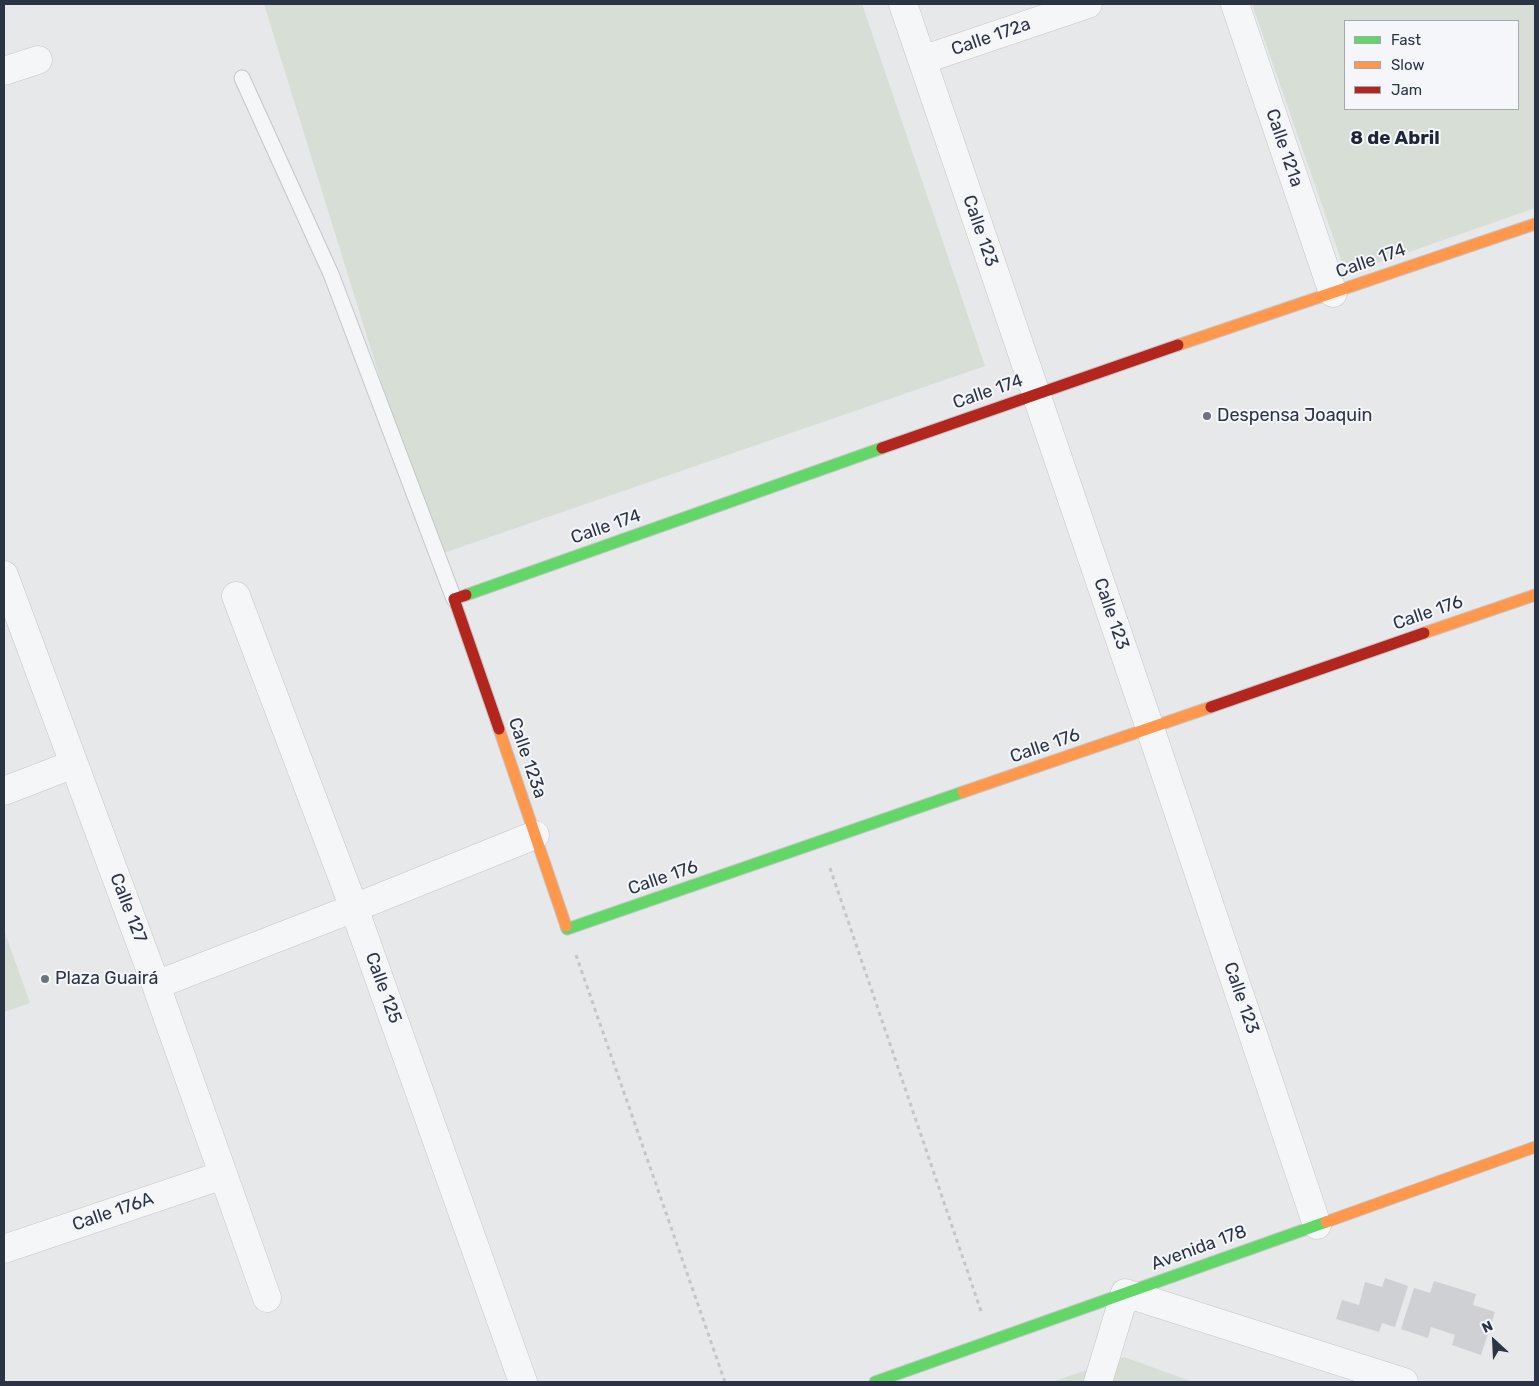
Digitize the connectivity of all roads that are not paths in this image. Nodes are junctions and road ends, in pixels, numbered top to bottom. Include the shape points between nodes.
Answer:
1 (903, 4) edge
2 (1088, 4) edge
3 (1235, 4) edge
4 (38, 60) dead end
5 (922, 60) junction
6 (4, 71) edge
7 (242, 78) dead end
8 (1535, 224) edge
9 (1333, 293) junction
10 (1035, 394) junction
11 (4, 575) edge
12 (1535, 595) edge
13 (236, 596) dead end
14 (454, 599) junction
15 (1150, 728) junction
16 (74, 764) junction
17 (4, 791) edge
18 (535, 835) junction
19 (354, 908) junction
20 (567, 930) joint
21 (156, 985) junction
22 (1535, 1147) edge
23 (223, 1174) junction
24 (1317, 1225) junction
25 (4, 1249) edge
26 (1125, 1293) junction
27 (267, 1298) dead end
28 (523, 1382) edge
29 (875, 1382) edge
30 (1098, 1382) edge
31 (1404, 1382) edge

1 - 5 street, Calle 123
2 - 5 street, Calle 172a
3 - 9 street, Calle 121a
4 - 6 street
5 - 10 street, Calle 123
7 - 14 lane via 331,274
8 - 9 street, Calle 174
9 - 10 street, Calle 174
10 - 14 street, Calle 174
10 - 15 street, Calle 123
11 - 16 street, Calle 127
12 - 15 street, Calle 176
13 - 19 street, Calle 125
14 - 18 street, Calle 123a
15 - 20 street, Calle 176
15 - 24 street, Calle 123
16 - 17 street
16 - 21 street, Calle 127
18 - 19 street
18 - 20 street, Calle 123a
19 - 21 street
19 - 28 street, Calle 125
21 - 23 street, Calle 127
22 - 24 street, Avenida 178
23 - 25 street, Calle 176A
23 - 27 street, Calle 127
24 - 26 street, Avenida 178
26 - 29 street, Avenida 178
26 - 30 street
26 - 31 street

